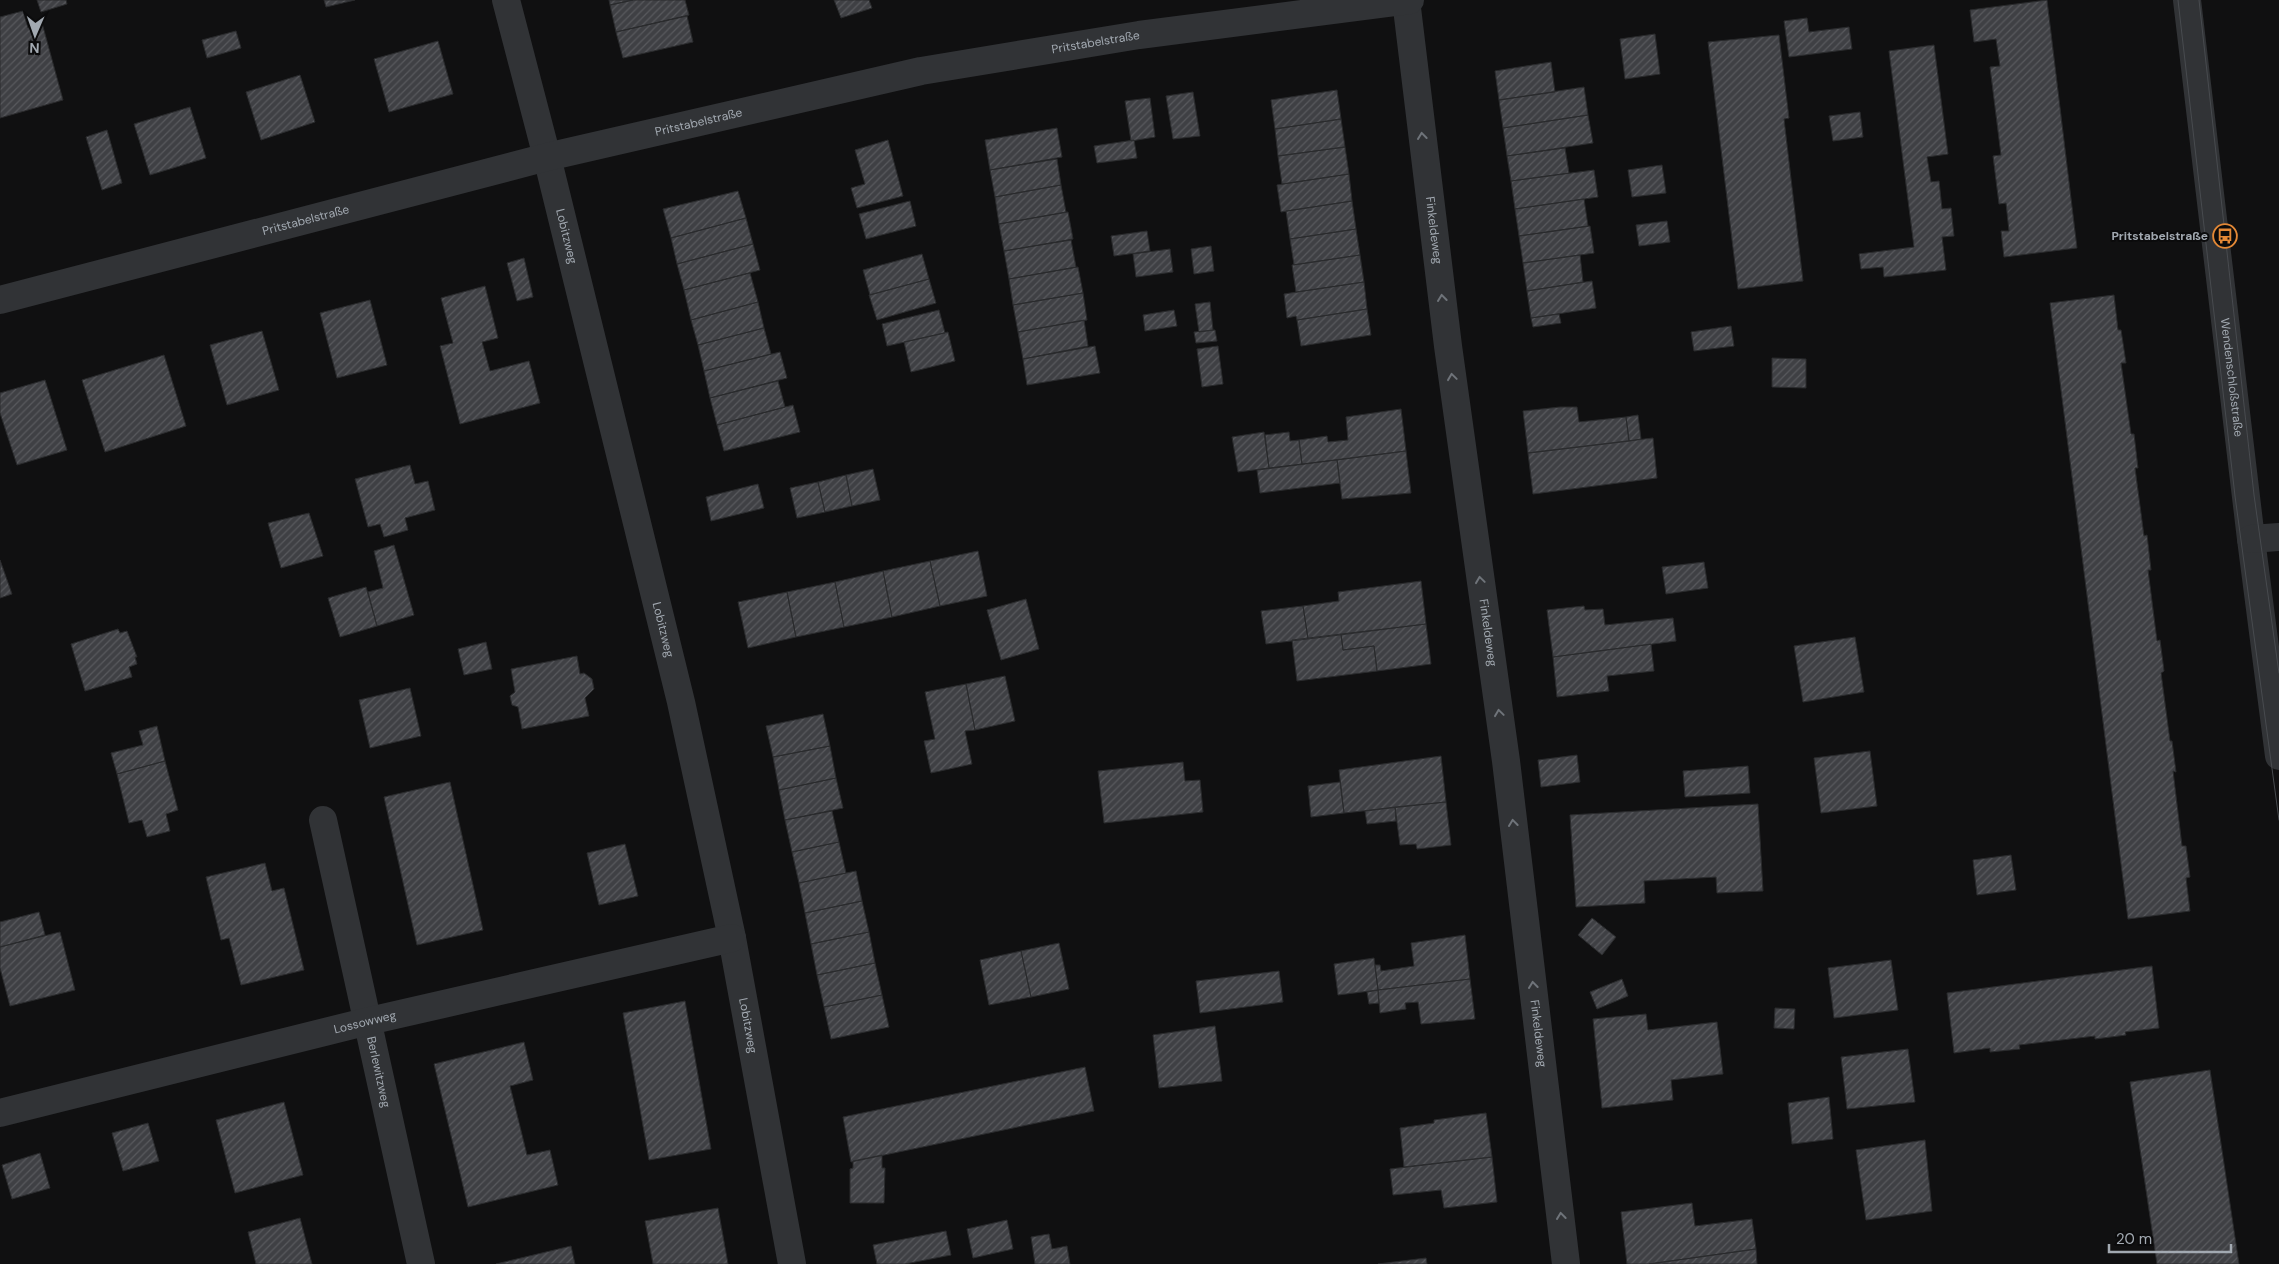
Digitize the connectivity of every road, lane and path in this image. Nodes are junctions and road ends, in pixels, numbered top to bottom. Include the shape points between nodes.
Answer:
1 (506, 0) edge
2 (1407, 0) edge
3 (2187, 0) edge
4 (547, 157) junction
5 (0, 300) edge
6 (2279, 537) edge
7 (2251, 539) junction
8 (2279, 756) edge
9 (323, 820) dead end
10 (732, 938) junction
11 (369, 1021) junction
12 (0, 1113) edge
13 (422, 1264) edge
14 (792, 1264) edge
15 (1566, 1264) edge

1 - 4 street, Lobitzweg
2 - 4 street, Pritstabelstraße via 1139,35 921,71
15 -> 2 street, Finkeldeweg via 1506,761 1448,346
3 - 7 street, Wendenschloßstraße
4 - 5 street, Pritstabelstraße
4 - 10 street, Lobitzweg via 681,702
6 - 7 street
7 - 8 street, Wendenschloßstraße
9 - 11 street, Berlewitzweg
10 - 11 street, Lossowweg
10 - 14 street, Lobitzweg
11 - 12 street, Lossowweg
11 - 13 street, Berlewitzweg

